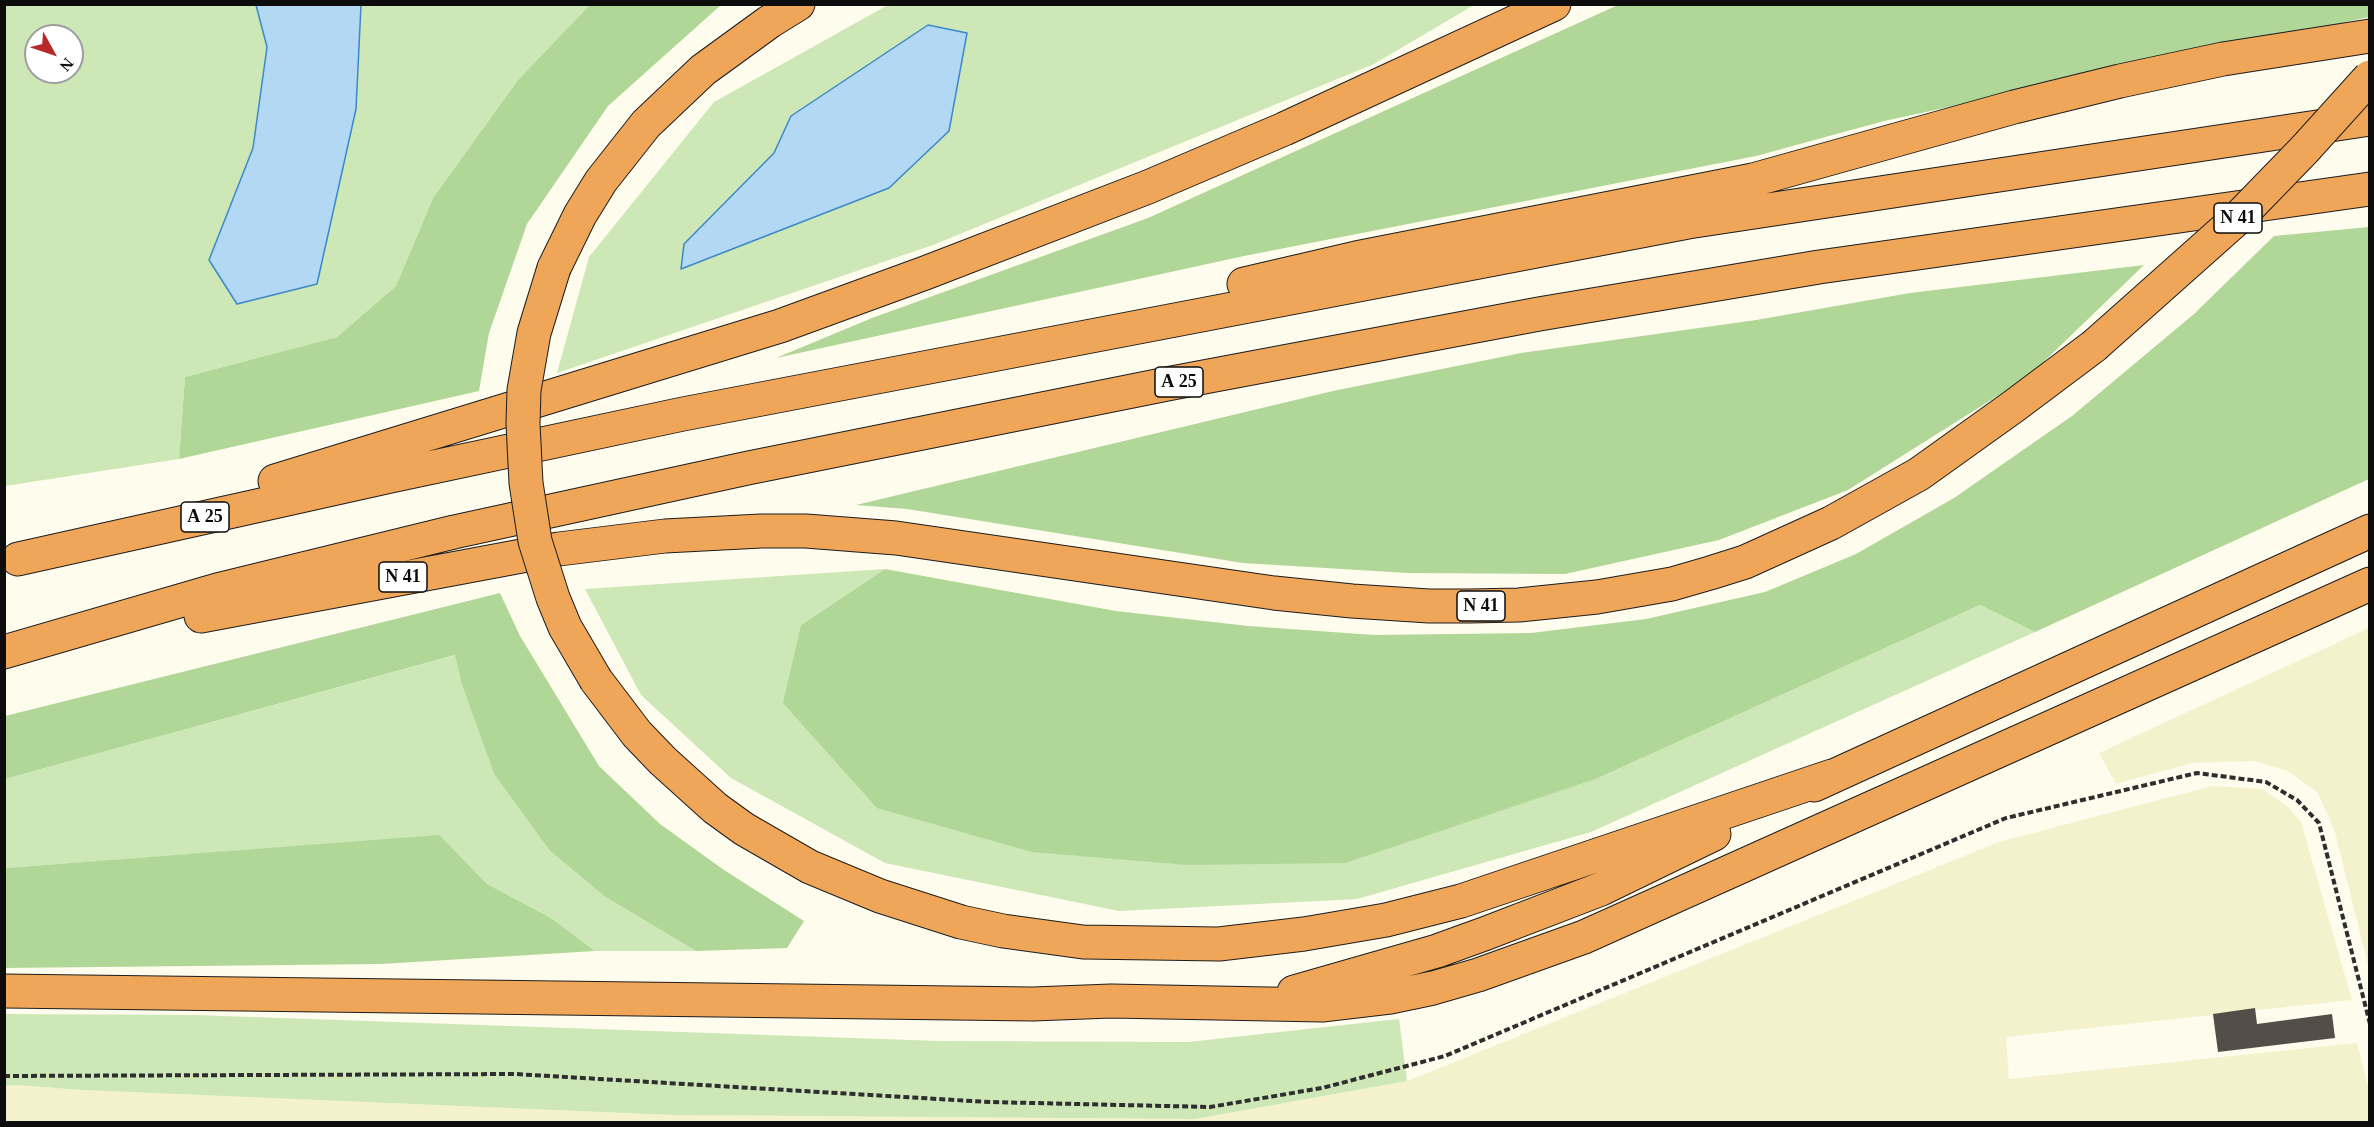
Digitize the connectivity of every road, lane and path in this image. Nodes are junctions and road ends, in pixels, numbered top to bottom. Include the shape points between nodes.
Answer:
1 (798, 4) edge
2 (1554, 4) edge
3 (2370, 36) edge
4 (2370, 77) edge
5 (2370, 119) edge
6 (2370, 189) edge
7 (967, 358) junction
8 (2370, 531) edge
9 (11, 561) edge
10 (2370, 584) edge
11 (4, 653) edge
12 (1832, 776) junction
13 (4, 992) edge
14 (1257, 1002) junction

1 - 12 highway, bridge via 719,57 672,98 601,181 554,268 534,333 523,424 535,542 565,627 596,680 637,734 694,790 744,829 810,867 880,896 962,922 1083,942 1219,944 1386,920 1484,893
2 - 9 highway via 1149,187 780,327
3 - 7 highway via 2223,59 2120,81 1753,180 1345,261 1104,318
4 - 11 highway, N 41, bridge via 2305,149 2199,255 2094,346 2014,406 1919,474 1831,523 1745,562 1672,584 1519,605 1362,602 1274,593 896,538 806,531 716,532 508,557
5 - 7 highway, A 25 via 1688,222
6 - 11 highway, A 25 via 1819,267 1539,314 1184,381 748,468 454,532 217,590
7 - 9 highway, A 25 via 671,416
8 - 12 highway
10 - 14 highway via 1584,937 1518,962 1390,997 1322,1005
12 - 14 highway via 1601,889 1437,951
13 - 14 highway via 1033,1004

